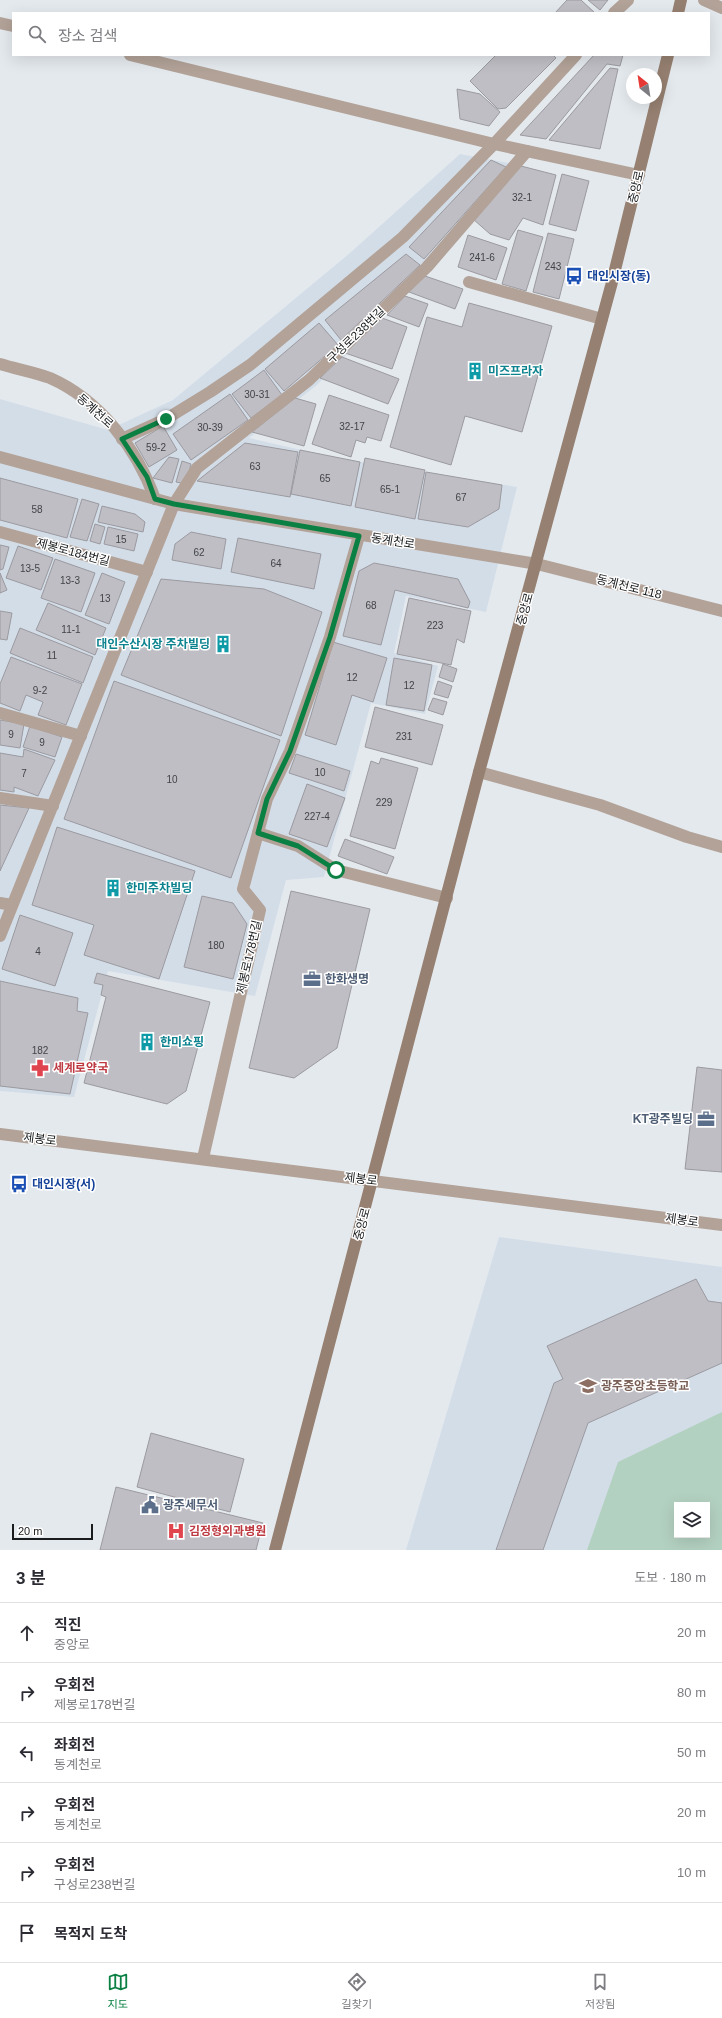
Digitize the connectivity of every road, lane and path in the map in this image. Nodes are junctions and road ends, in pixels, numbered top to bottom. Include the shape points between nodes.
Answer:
1 (628, 0) edge
2 (681, 0) edge
3 (704, 0) edge
4 (722, 8) edge
5 (615, 12) edge
6 (678, 12) edge
7 (0, 23) edge
8 (12, 26) edge
9 (134, 56) edge
10 (575, 56) edge
11 (668, 56) edge
12 (494, 144) junction
13 (527, 151) junction
14 (639, 175) junction
15 (469, 282) dead end
16 (602, 319) junction
17 (0, 364) edge
18 (122, 439) junction
19 (0, 457) edge
20 (155, 499) junction
21 (174, 504) junction
22 (0, 532) edge
23 (359, 536) junction
24 (537, 564) junction
25 (147, 572) junction
26 (722, 611) edge
27 (0, 713) edge
28 (81, 736) junction
29 (479, 772) junction
30 (0, 798) edge
31 (53, 806) junction
32 (258, 833) junction
33 (722, 847) edge
34 (446, 898) junction
35 (6, 904) edge
36 (0, 936) edge
37 (0, 1134) edge
38 (203, 1158) junction
39 (373, 1181) junction
40 (722, 1226) edge
41 (275, 1550) edge

1 - 5 street
2 - 6 main road
3 - 4 street
7 - 8 street
9 - 12 street
10 - 12 street
11 - 14 main road, 중앙로
12 - 13 street
12 - 18 street via 403,237 250,364 166,419
13 - 14 street
13 - 21 street, 구성로238번길 via 427,267 309,380 197,468
14 - 16 main road, 중앙로
15 - 16 street
16 - 24 main road, 중앙로
17 - 18 street, 동계천로 via 50,378 79,395 111,423
18 - 20 street, 동계천로 via 147,477
19 - 20 street, 동계천로
20 - 21 street, 동계천로
21 - 23 street, 동계천로
21 - 25 street
22 - 25 street, 제봉로184번길
23 - 24 street, 동계천로
23 - 32 street, 제봉로178번길 via 330,637 290,751 267,799
24 - 26 street, 동계천로 118
24 - 29 main road, 중앙로
25 - 28 street
27 - 28 street
28 - 31 street
29 - 33 street via 600,805
29 - 34 main road, 중앙로
30 - 31 street
31 - 35 street
32 - 34 street via 298,846 336,870
32 - 38 street, 제봉로178번길 via 243,889 260,910
34 - 39 main road, 중앙로
35 - 36 street
37 - 38 street, 제봉로
38 - 39 street, 제봉로
39 - 40 street, 제봉로
39 - 41 main road, 중앙로

